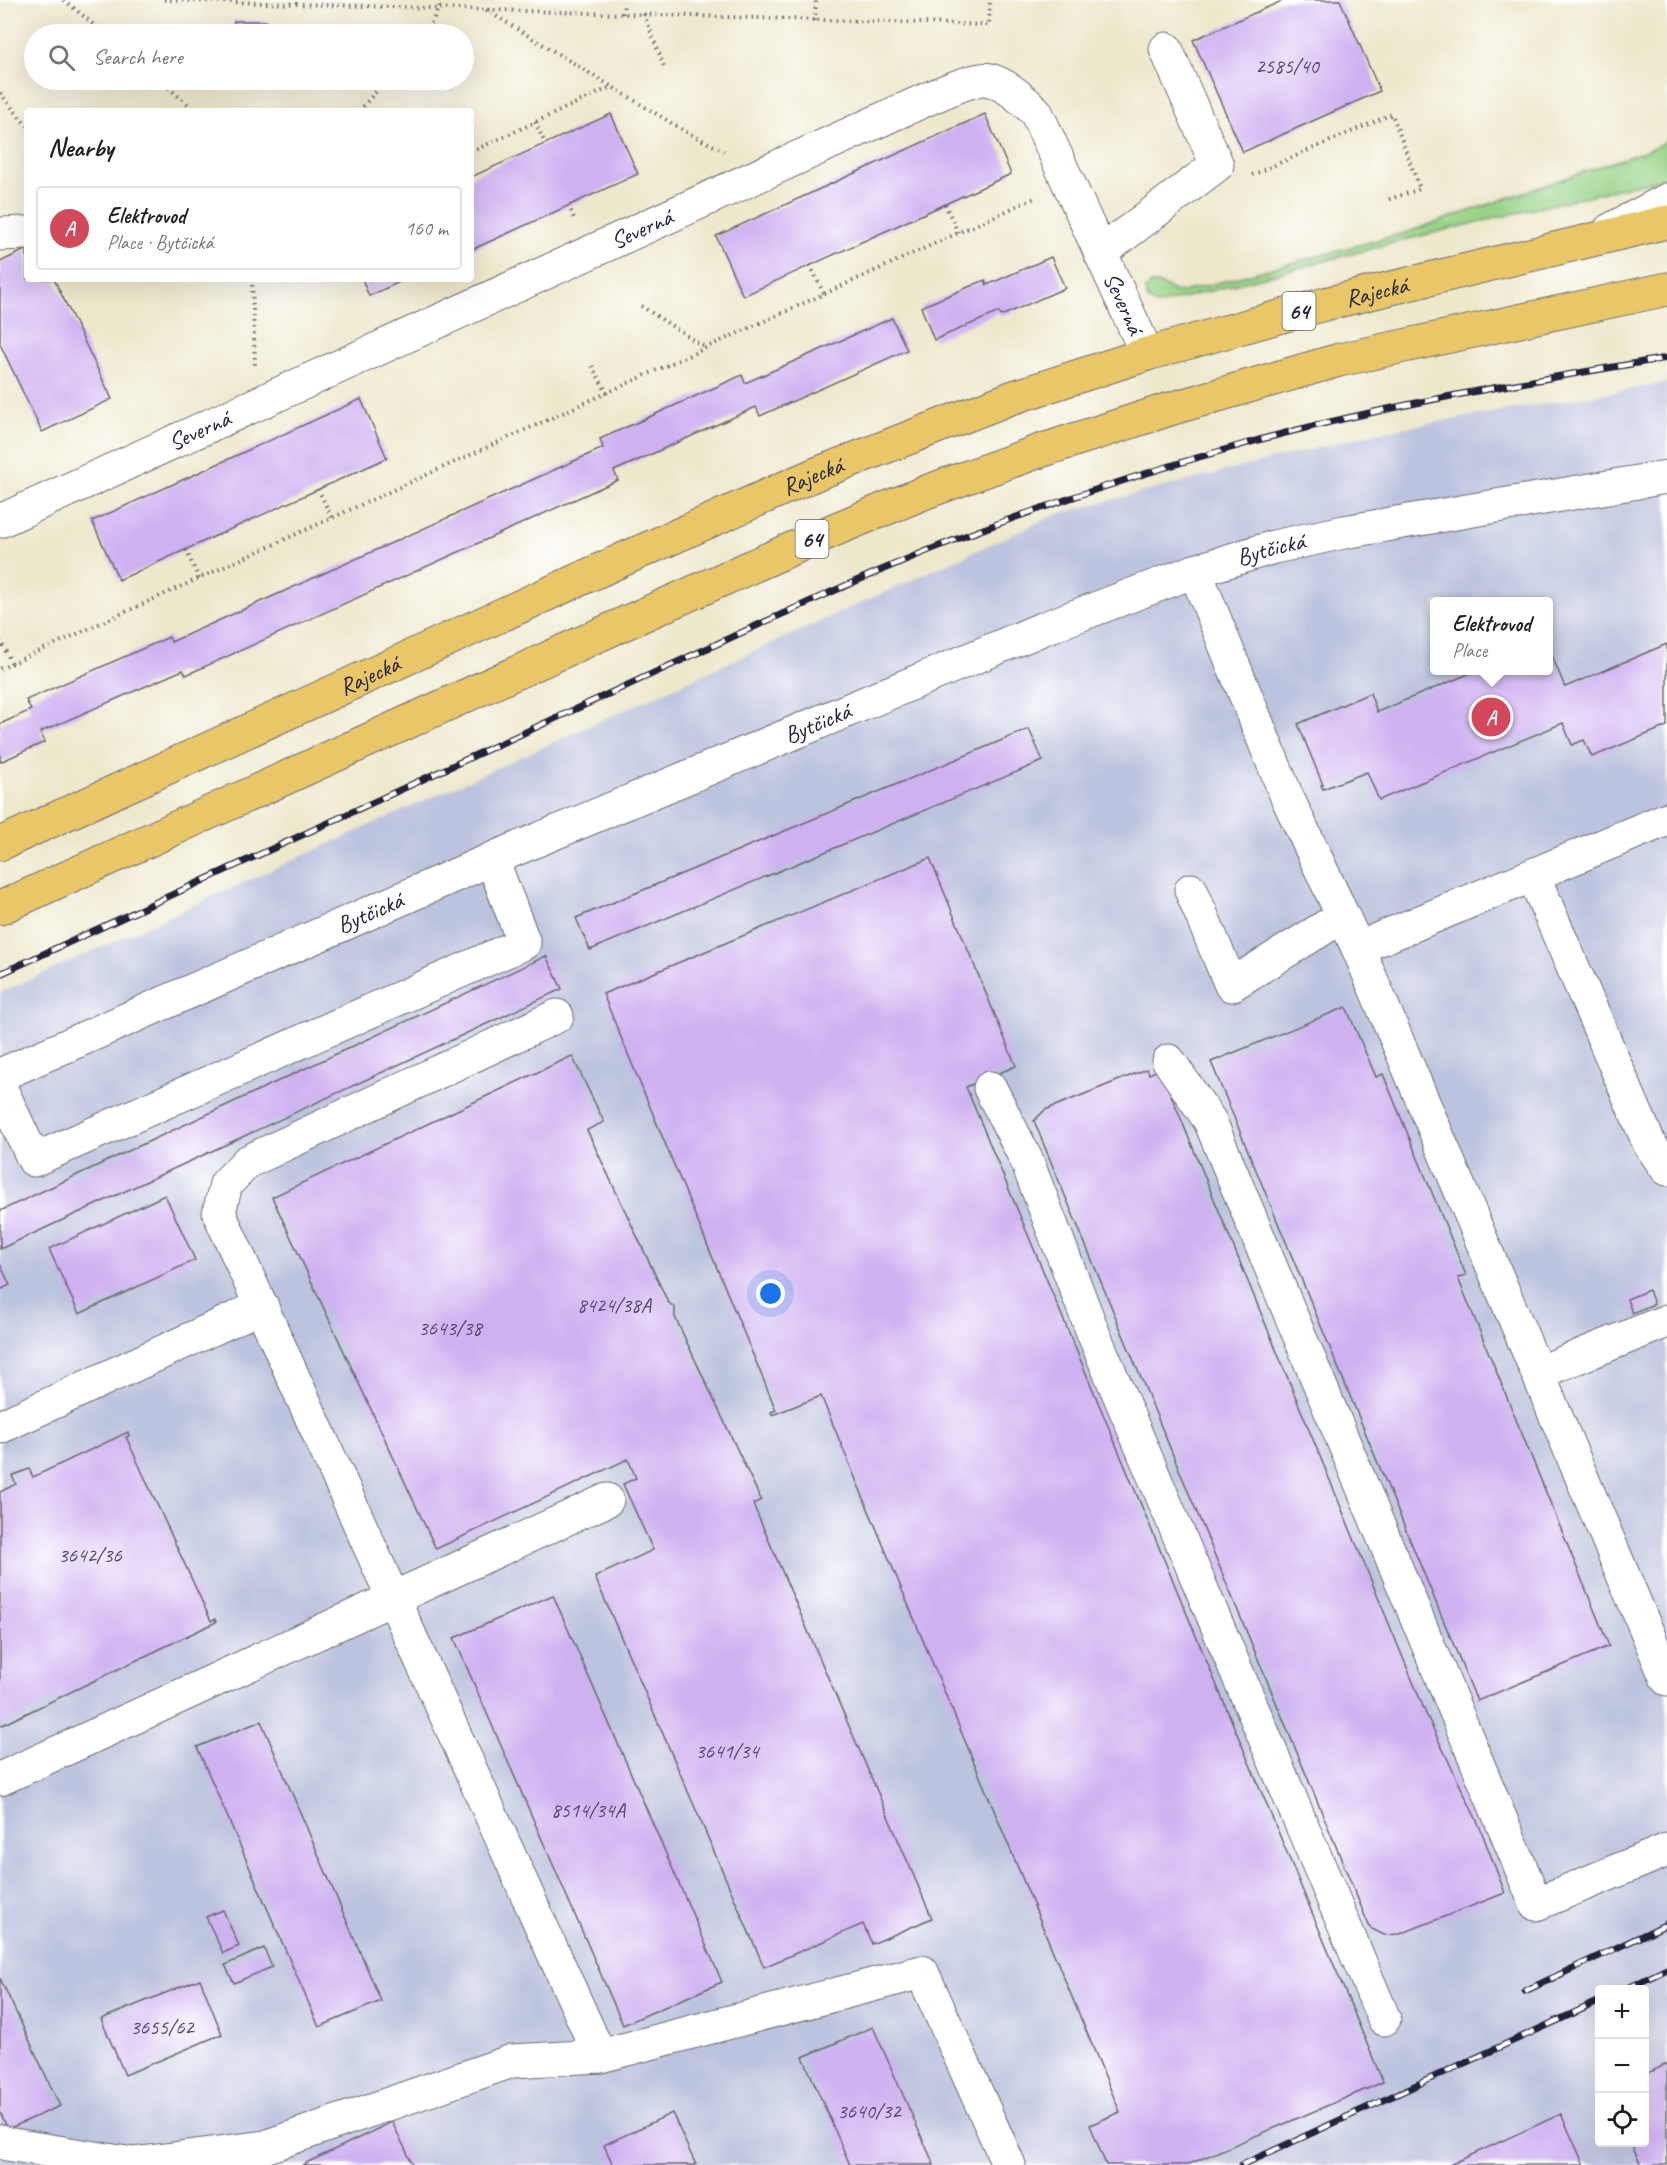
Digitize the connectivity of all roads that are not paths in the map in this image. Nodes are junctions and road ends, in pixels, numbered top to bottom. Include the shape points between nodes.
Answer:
1 (1166, 49) dead end
2 (1667, 200) edge
3 (1667, 222) edge
4 (24, 233) edge
5 (0, 234) edge
6 (1592, 240) junction
7 (1101, 252) junction
8 (1667, 289) edge
9 (1147, 354) junction
10 (1667, 477) edge
11 (0, 521) edge
12 (1195, 571) junction
13 (1667, 819) edge
14 (0, 844) edge
15 (492, 859) junction
16 (1533, 875) junction
17 (1191, 890) dead end
18 (0, 908) edge
19 (1343, 916) junction
20 (1358, 948) junction
21 (557, 1016) dead end
22 (1169, 1061) dead end
23 (0, 1075) edge
24 (0, 1087) edge
25 (990, 1088) dead end
26 (1667, 1169) edge
27 (262, 1306) junction
28 (1667, 1321) edge
29 (1538, 1373) junction
30 (0, 1427) edge
31 (607, 1500) dead end
32 (393, 1597) junction
33 (1667, 1679) edge
34 (0, 1779) edge
35 (1667, 1850) edge
36 (1384, 2019) dead end
37 (600, 2056) junction
38 (0, 2141) edge
39 (133, 2164) edge
40 (1009, 2165) edge

1 - 7 street via 1217,165
2 - 6 street
3 - 6 main road, Rajecká / 64
4 - 5 street
6 - 9 main road, Rajecká / 64 via 1325,304
7 - 9 street, Severná
7 - 11 street, Severná via 1036,112 1013,91 987,79 955,87
8 - 18 main road, 64 via 1340,360 1159,413 926,492 655,609
9 - 14 main road, Rajecká / 64 via 1011,398 816,474
10 - 12 street, Bytčická via 1344,532
12 - 15 street, Bytčická via 1042,629
12 - 19 street via 1287,797
13 - 16 street
15 - 23 street, Bytčická
15 - 24 street via 524,943 34,1160
16 - 20 street
16 - 26 street via 1649,1143
17 - 19 street via 1231,985
19 - 20 street
20 - 29 street
21 - 27 street via 247,1162 226,1184 219,1213
22 - 35 street via 1209,1121 1536,1904
25 - 36 street via 1026,1159 1099,1346
27 - 30 street
27 - 32 street
28 - 29 street
29 - 33 street
31 - 32 street
32 - 34 street
32 - 37 street
37 - 39 street via 512,2061 265,2148
37 - 40 street via 922,1971
38 - 39 street

